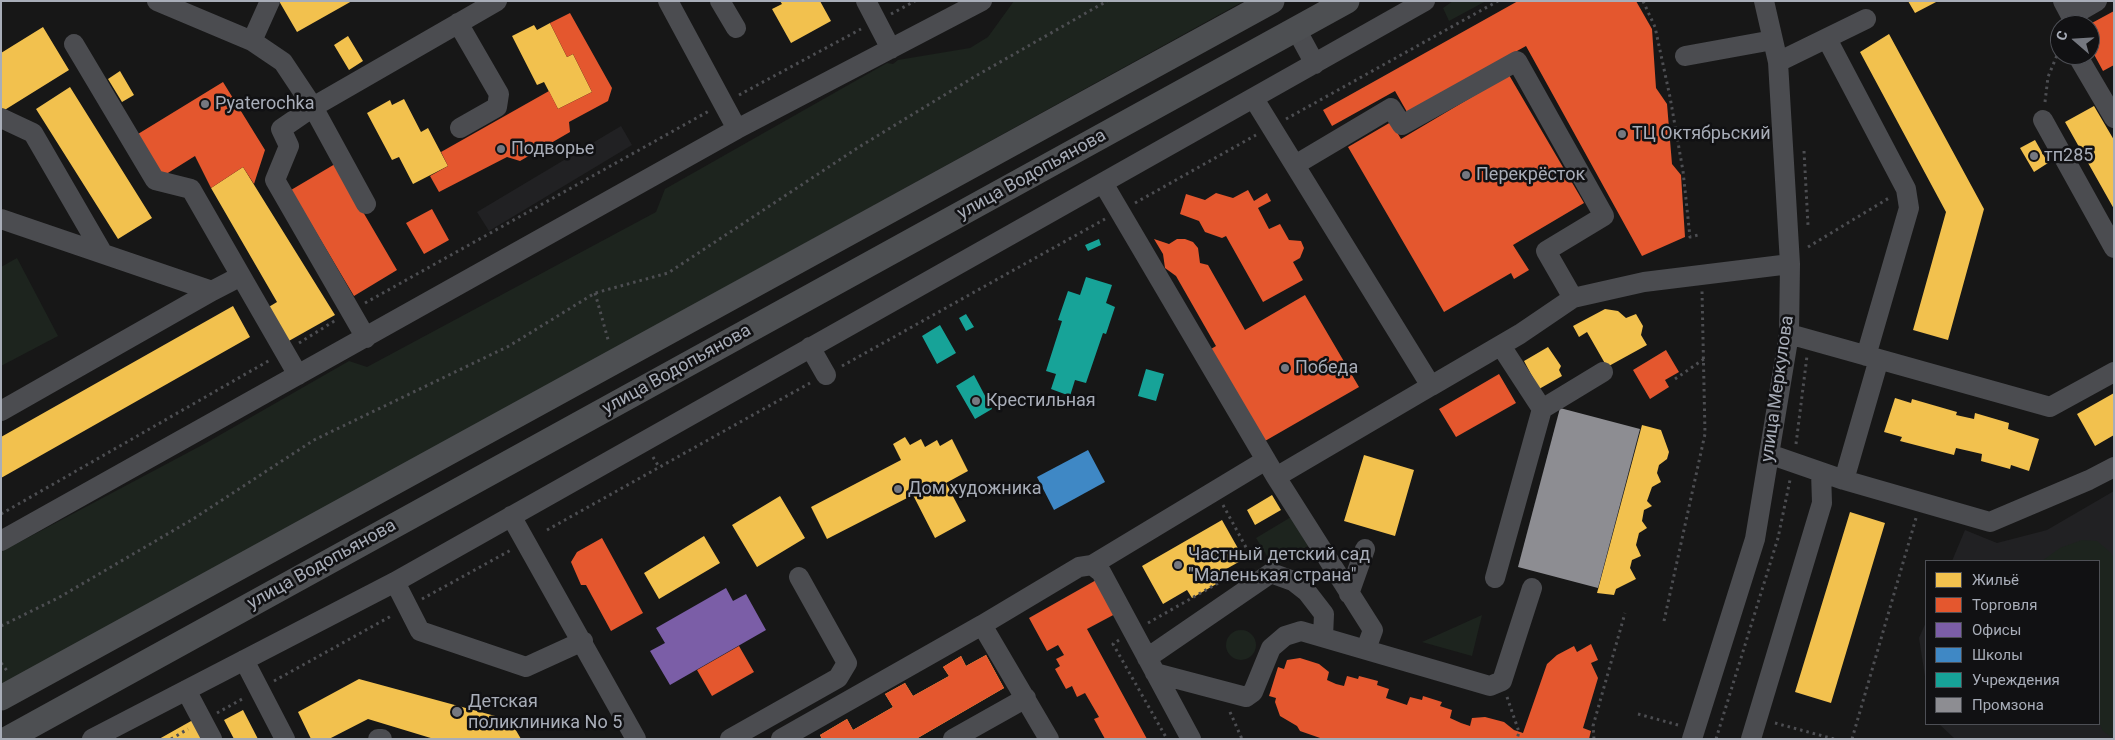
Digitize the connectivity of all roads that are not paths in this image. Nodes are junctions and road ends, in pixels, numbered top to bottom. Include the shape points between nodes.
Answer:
1 (158, 1) edge
2 (270, 1) edge
3 (496, 1) edge
4 (668, 1) edge
5 (720, 1) edge
6 (866, 1) edge
7 (982, 1) edge
8 (1272, 1) edge
9 (1347, 1) edge
10 (1425, 1) edge
11 (1764, 1) edge
12 (2097, 1) edge
13 (2068, 14) edge
14 (1866, 19) dead end
15 (458, 23) junction
16 (736, 28) dead end
17 (1296, 29) junction
18 (1827, 39) junction
19 (1773, 40) junction
20 (252, 41) junction
21 (74, 44) dead end
22 (891, 49) junction
23 (1685, 56) dead end
24 (1778, 62) junction
25 (1315, 64) junction
26 (2083, 65) edge
27 (1254, 99) junction
28 (313, 107) junction
29 (1, 118) edge
30 (2114, 118) edge
31 (2043, 120) road end
32 (460, 128) dead end
33 (737, 129) junction
34 (1295, 165) junction
35 (1103, 183) junction
36 (366, 204) dead end
37 (1, 219) edge
38 (2114, 248) edge
39 (102, 252) junction
40 (1790, 264) junction
41 (241, 276) junction
42 (212, 291) junction
43 (1573, 298) junction
44 (1788, 334) junction
45 (366, 338) junction
46 (1501, 346) junction
47 (810, 347) junction
48 (1873, 358) junction
49 (1603, 372) dead end
50 (2114, 372) edge
51 (298, 374) junction
52 (826, 375) road end
53 (1431, 386) junction
54 (1542, 409) junction
55 (1, 411) edge
56 (1769, 454) junction
57 (1266, 460) junction
58 (2114, 467) edge
59 (1821, 472) junction
60 (1276, 477) junction
61 (1844, 480) junction
62 (511, 516) junction
63 (1, 541) edge
64 (1366, 549) dead end
65 (1092, 564) junction
66 (799, 577) dead end
67 (1495, 578) dead end
68 (395, 582) junction
69 (1532, 588) dead end
70 (1350, 594) junction
71 (982, 625) junction
72 (1323, 637) junction
73 (583, 641) junction
74 (1366, 649) junction
75 (244, 660) junction
76 (1151, 666) junction
77 (186, 690) junction
78 (1, 698) edge
79 (1026, 698) junction
80 (1694, 734) edge
81 (7, 739) edge
82 (92, 739) edge
83 (212, 739) edge
84 (285, 739) edge
85 (378, 739) edge
86 (382, 739) edge
87 (636, 739) edge
88 (730, 739) edge
89 (781, 739) edge
90 (953, 739) edge
91 (1049, 739) edge
92 (1191, 739) edge
93 (1751, 739) edge

1 - 20 street
2 - 20 street
3 - 15 street
4 - 33 street
5 - 16 street
6 - 22 street
7 - 22 street
8 - 78 main road, улица Водопьянова
9 - 17 main road, улица Водопьянова
10 - 25 street
11 - 19 street, улица Меркулова
12 - 13 street
14 - 18 street
15 - 28 street
15 - 32 street via 499,94 497,106
17 - 25 street
17 - 81 main road, улица Водопьянова
18 - 24 street
18 - 48 street via 1906,189 1908,208
19 - 23 street
19 - 24 street, улица Меркулова
20 - 28 street via 283,62
21 - 41 street via 155,180 191,189
22 - 33 street
24 - 40 street, улица Меркулова
25 - 27 street
26 - 30 street
27 - 34 street
27 - 35 street
28 - 36 street
28 - 45 street via 281,129 289,146 275,180
29 - 39 street via 32,133
31 - 38 street
33 - 45 street
34 - 43 street via 1391,108 1402,125 1516,61 1604,216 1546,251
34 - 53 street
35 - 47 street
35 - 57 street
37 - 39 street
39 - 42 street
40 - 43 street via 1644,282
40 - 44 street, улица Меркулова
41 - 42 street
41 - 51 street
42 - 55 street
43 - 46 street
44 - 48 street
44 - 56 street, улица Меркулова
45 - 51 street
46 - 53 street
46 - 54 street
47 - 52 street
47 - 62 street
48 - 50 street via 2050,407
48 - 61 street
49 - 54 street
51 - 63 street
53 - 60 street
54 - 67 street
56 - 59 street
56 - 80 street, улица Меркулова via 1755,539
57 - 60 street
57 - 65 street
58 - 61 street via 1990,522
59 - 61 street
59 - 93 street via 1822,503
60 - 70 street
62 - 68 street
62 - 73 street
64 - 70 street
65 - 71 street via 1079,567
65 - 76 street via 1101,572
66 - 88 street via 847,663 838,678
68 - 73 street via 420,632 526,667
68 - 75 street
69 - 74 street via 1502,680 1490,686
70 - 74 street via 1373,630
71 - 79 street
71 - 89 street
72 - 74 street
72 - 76 street via 1301,631 1285,636 1271,648 1253,692 1246,697 1222,692
72 - 76 street via 1324,614 1307,592 1293,581 1271,573
73 - 87 street
75 - 77 street
75 - 84 street
76 - 92 street
77 - 82 street
77 - 83 street
79 - 90 street
79 - 91 street
85 - 86 street

